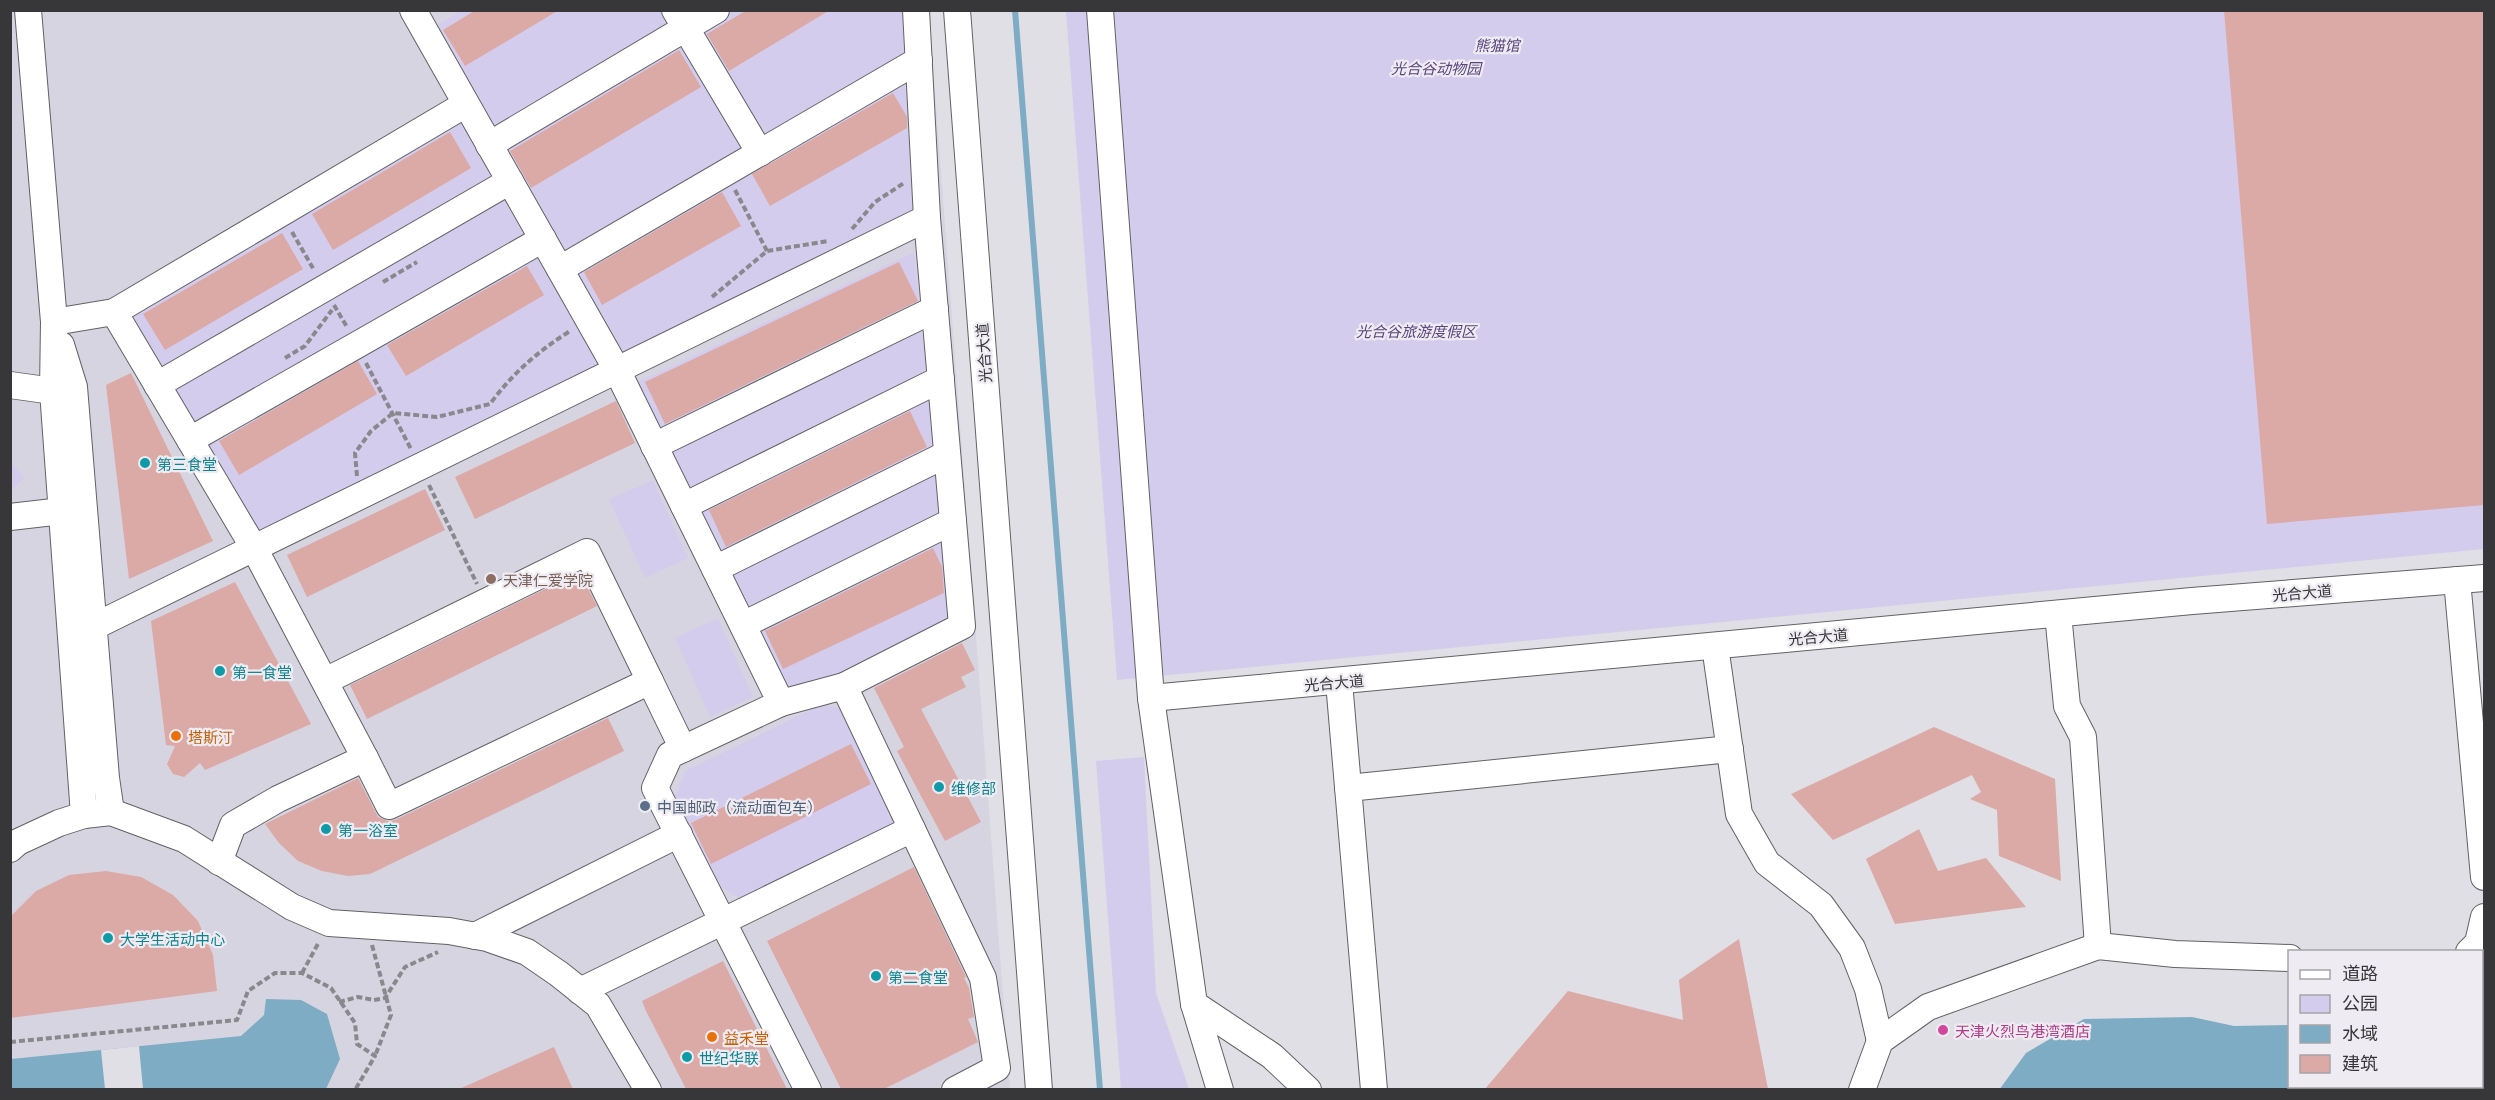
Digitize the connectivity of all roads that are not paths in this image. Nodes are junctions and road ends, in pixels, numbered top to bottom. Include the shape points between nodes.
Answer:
1 (28, 10) edge
2 (716, 10) edge
3 (916, 10) edge
4 (957, 10) edge
5 (1100, 10) edge
6 (424, 14) edge
7 (680, 19) edge
8 (919, 60) junction
9 (466, 104) junction
10 (489, 145) junction
11 (760, 153) junction
12 (510, 181) junction
13 (927, 218) junction
14 (543, 238) junction
15 (560, 269) junction
16 (935, 309) junction
17 (114, 312) junction
18 (54, 322) junction
19 (617, 370) junction
20 (940, 379) junction
21 (10, 385) edge
22 (157, 385) junction
23 (53, 391) junction
24 (190, 440) junction
25 (654, 446) junction
26 (947, 454) junction
27 (684, 506) junction
28 (62, 512) junction
29 (10, 517) edge
30 (953, 521) junction
31 (254, 548) junction
32 (715, 569) junction
33 (2484, 578) edge
34 (2457, 580) junction
35 (2058, 614) junction
36 (742, 625) junction
37 (93, 627) junction
38 (1715, 646) junction
39 (325, 681) junction
40 (650, 681) junction
41 (1339, 682) junction
42 (844, 686) junction
43 (1152, 698) junction
44 (781, 703) junction
45 (683, 749) junction
46 (1730, 749) junction
47 (365, 758) junction
48 (1348, 788) junction
49 (111, 812) junction
50 (84, 815) junction
51 (912, 829) junction
52 (678, 834) junction
53 (10, 849) edge
54 (219, 862) junction
55 (2484, 877) edge
56 (2484, 917) edge
57 (723, 922) junction
58 (475, 936) junction
59 (2098, 946) junction
60 (2470, 950) edge
61 (2288, 958) edge
62 (580, 991) junction
63 (1194, 1004) junction
64 (1880, 1041) junction
65 (998, 1079) edge
66 (648, 1089) edge
67 (808, 1089) edge
68 (955, 1089) edge
69 (1039, 1089) edge
70 (1220, 1089) edge
71 (1308, 1089) edge
72 (1374, 1089) edge
73 (1862, 1089) edge

1 - 18 street
2 - 7 street
3 - 8 street
4 - 69 street, 光合大道
5 - 43 street
6 - 9 street
7 - 10 street
7 - 11 street
8 - 11 street
8 - 13 street
9 - 10 street
9 - 17 street
10 - 12 street
11 - 15 street
12 - 14 street
12 - 22 street via 335,298
13 - 16 street
13 - 19 street
14 - 15 street
14 - 24 street
15 - 19 street
16 - 20 street
16 - 25 street
17 - 18 street
17 - 22 street
18 - 23 street
18 - 37 street via 74,387
19 - 25 street
19 - 31 street
20 - 26 street
20 - 27 street
21 - 23 street
22 - 24 street
23 - 28 street
24 - 31 street
25 - 27 street
26 - 30 street
26 - 32 street
27 - 32 street
28 - 29 street
28 - 50 street
30 - 36 street
30 - 42 street via 962,626
31 - 37 street
31 - 39 street
32 - 36 street
33 - 34 street, 光合大道
34 - 35 street, 光合大道
34 - 55 street
35 - 38 street, 光合大道
35 - 59 street via 2067,706 2083,736
36 - 44 street
37 - 49 street
38 - 41 street, 光合大道
38 - 46 street
39 - 40 street via 587,552
39 - 47 street
40 - 45 street
40 - 47 street via 389,806
41 - 43 street, 光合大道
41 - 48 street
42 - 44 street
42 - 51 street
43 - 63 street
44 - 45 street
45 - 52 street via 670,755 655,788
46 - 48 street
46 - 64 street via 1739,814 1767,863 1821,905 1852,948 1868,989
47 - 54 street via 233,825
48 - 72 street
49 - 50 street
49 - 54 street via 184,839
50 - 53 street via 59,823
51 - 57 street
51 - 65 street via 983,978
52 - 57 street
52 - 58 street
54 - 58 street via 291,907 329,923
56 - 60 street via 2478,943
57 - 62 street
57 - 67 street
58 - 62 street via 527,952
59 - 61 street via 2175,954
59 - 64 street via 1928,1007
62 - 66 street via 598,1005
63 - 70 street
63 - 71 street via 1272,1056
64 - 73 street
65 - 68 street

